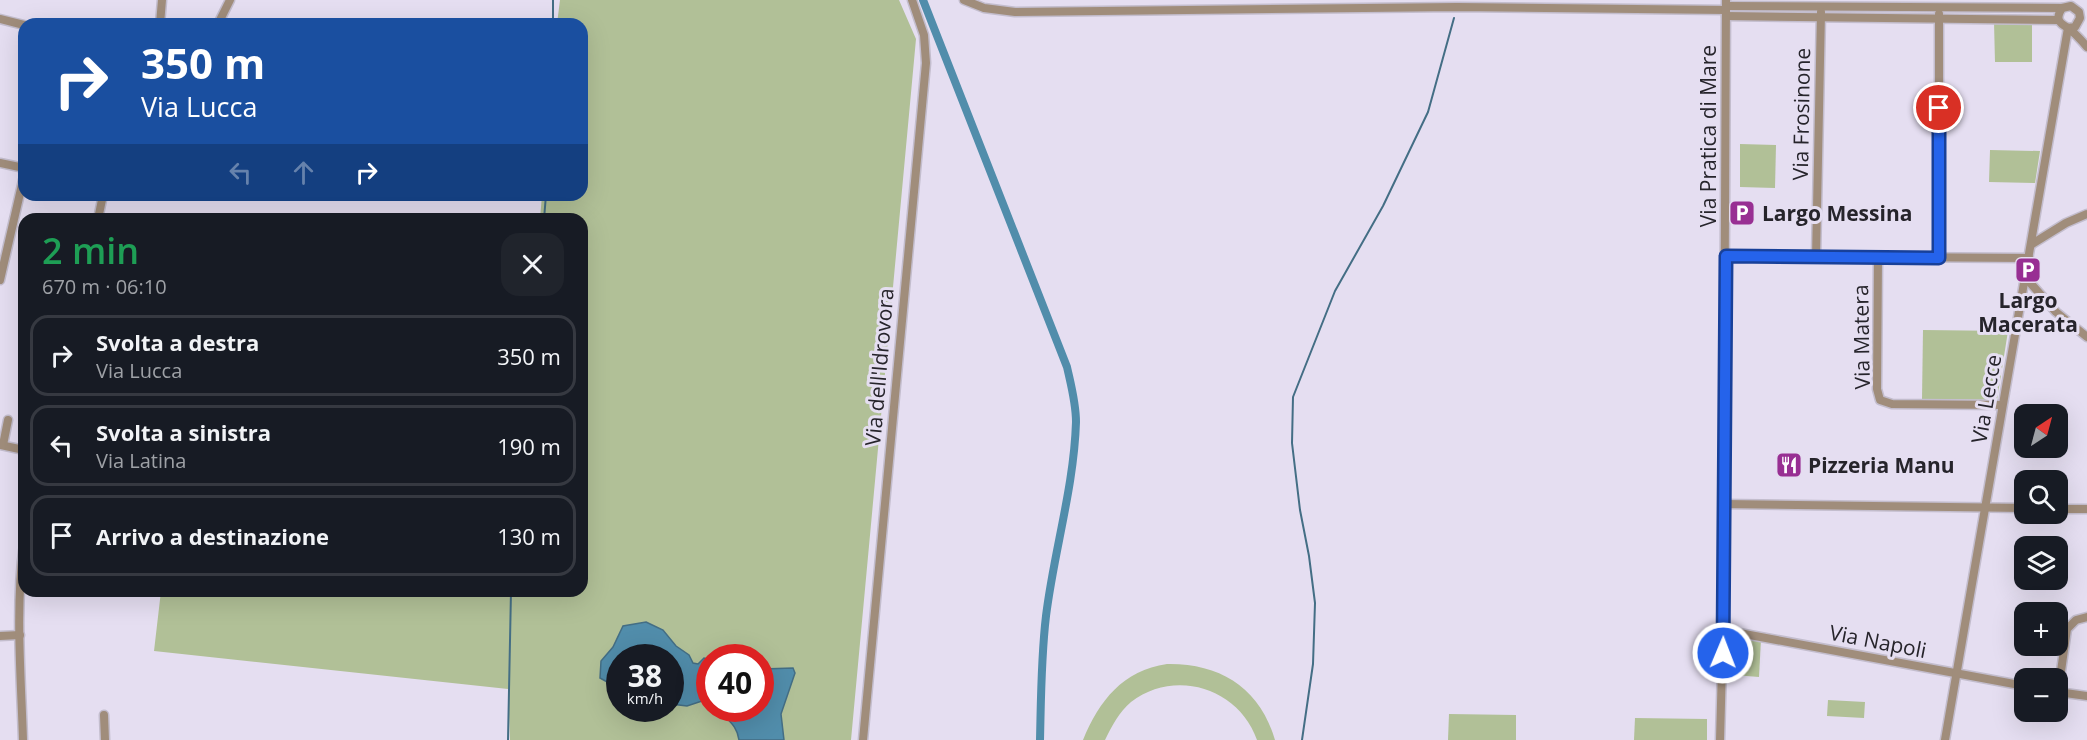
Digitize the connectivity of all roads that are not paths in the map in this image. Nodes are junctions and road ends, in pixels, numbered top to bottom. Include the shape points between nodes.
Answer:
1 (162, 0) edge
2 (230, 0) edge
3 (912, 0) edge
4 (964, 0) edge
5 (1904, 3) edge
6 (2075, 4) edge
7 (1821, 7) junction
8 (1939, 7) junction
9 (1726, 8) edge
10 (2062, 8) junction
11 (1821, 17) junction
12 (160, 18) edge
13 (221, 18) edge
14 (1939, 18) junction
15 (0, 19) edge
16 (2058, 20) junction
17 (18, 24) edge
18 (2083, 24) edge
19 (2068, 28) junction
20 (2087, 47) edge
21 (2, 163) edge
22 (18, 167) edge
23 (18, 201) edge
24 (2087, 213) edge
25 (2032, 244) junction
26 (1726, 256) junction
27 (1815, 258) junction
28 (1878, 258) junction
29 (1939, 258) junction
30 (2029, 258) junction
31 (2025, 278) junction
32 (0, 280) edge
33 (2087, 337) edge
34 (2002, 405) junction
35 (8, 420) dead end
36 (1, 445) edge
37 (18, 449) edge
38 (1723, 504) junction
39 (1985, 508) junction
40 (2014, 508) edge
41 (2068, 509) edge
42 (2087, 509) edge
43 (20, 597) edge
44 (2087, 617) edge
45 (1724, 630) junction
46 (20, 635) junction
47 (0, 636) edge
48 (2061, 668) edge
49 (1957, 674) junction
50 (2014, 684) edge
51 (2068, 693) edge
52 (2087, 696) edge
53 (104, 715) dead end
54 (23, 740) edge
55 (105, 740) edge
56 (863, 740) edge
57 (1720, 740) edge
58 (1945, 740) edge

1 - 12 street
2 - 13 street
3 - 56 street, Via dell'Idrovora via 924,35 926,63
4 - 9 street via 1007,12
5 - 7 street
5 - 8 street
6 - 10 street
6 - 18 street
7 - 9 street
7 - 11 street, Via Frosinone
8 - 10 street
8 - 14 street
9 - 11 street
9 - 26 street, Via Pratica di Mare
10 - 16 street
11 - 14 street
11 - 27 street, Via Frosinone
14 - 16 street
14 - 29 street
15 - 17 street
16 - 19 street
18 - 19 street
19 - 20 street
19 - 25 street, Via Lecce
21 - 22 street
23 - 32 street
24 - 25 street
25 - 30 street, Via Lecce
26 - 27 street
26 - 38 street, Via Pratica di Mare
27 - 28 street
28 - 29 street
28 - 34 street, Via Matera via 1880,400 1892,404
29 - 30 street
30 - 31 street, Via Lecce
31 - 33 street via 2060,317
31 - 34 street, Via Lecce
34 - 39 street, Via Lecce
35 - 36 street
36 - 37 street
38 - 39 street
38 - 45 street, Via Pratica di Mare
39 - 40 street
39 - 49 street, Via Lecce
41 - 42 street
43 - 46 street
44 - 48 street via 2076,620 2067,629
45 - 49 street, Via Napoli
45 - 57 street, Via Pratica di Mare
46 - 47 street
46 - 54 street
49 - 50 street, Via Napoli
49 - 58 street, Via Lecce
51 - 52 street
53 - 55 street

